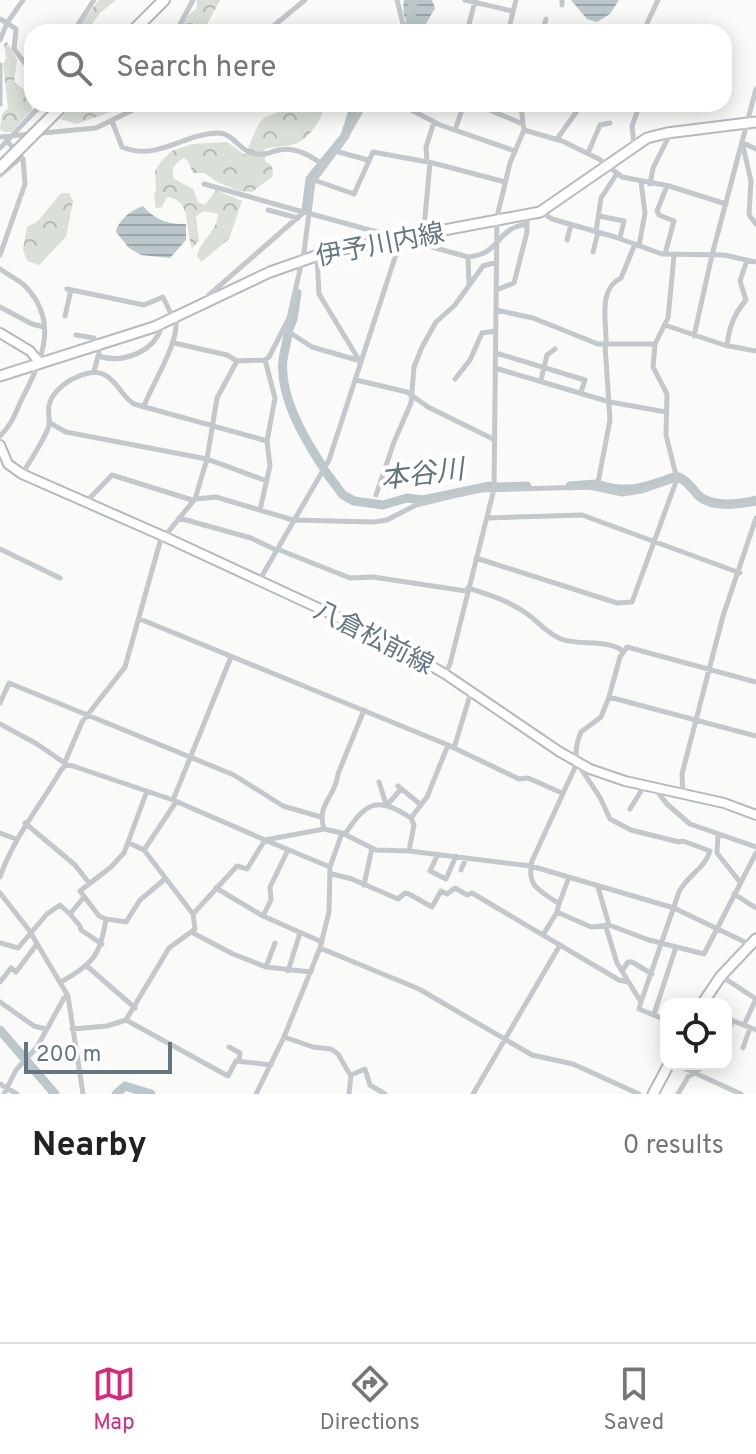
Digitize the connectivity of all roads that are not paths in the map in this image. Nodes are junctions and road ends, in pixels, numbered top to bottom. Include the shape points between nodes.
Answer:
1 (23, 0) edge
2 (94, 0) edge
3 (161, 0) edge
4 (193, 0) edge
5 (305, 0) edge
6 (465, 0) edge
7 (516, 0) edge
8 (658, 0) edge
9 (399, 1) edge
10 (475, 1) edge
11 (512, 11) junction
12 (0, 19) edge
13 (546, 19) dead end
14 (7, 23) junction
15 (78, 24) edge
16 (139, 24) edge
17 (180, 24) edge
18 (276, 24) edge
19 (403, 24) edge
20 (469, 24) edge
21 (510, 24) edge
22 (544, 24) edge
23 (647, 24) edge
24 (0, 40) edge
25 (24, 62) edge
26 (0, 65) edge
27 (756, 89) edge
28 (0, 104) edge
29 (34, 112) edge
30 (56, 112) edge
31 (129, 112) edge
32 (360, 112) edge
33 (415, 112) edge
34 (461, 112) edge
35 (492, 112) edge
36 (521, 112) edge
37 (576, 112) edge
38 (637, 112) edge
39 (112, 121) junction
40 (434, 122) junction
41 (610, 123) dead end
42 (751, 123) edge
43 (523, 127) junction
44 (455, 130) junction
45 (667, 133) junction
46 (0, 137) edge
47 (9, 139) junction
48 (557, 139) junction
49 (742, 142) junction
50 (634, 145) junction
51 (0, 148) edge
52 (756, 149) edge
53 (335, 151) junction
54 (515, 151) junction
55 (588, 153) junction
56 (20, 158) junction
57 (368, 160) junction
58 (428, 163) junction
59 (607, 164) junction
60 (325, 166) junction
61 (0, 168) edge
62 (0, 175) edge
63 (616, 175) junction
64 (314, 180) junction
65 (505, 182) junction
66 (641, 182) junction
67 (204, 184) dead end
68 (650, 184) junction
69 (667, 186) junction
70 (726, 204) junction
71 (268, 210) dead end
72 (540, 212) junction
73 (306, 213) junction
74 (599, 216) junction
75 (298, 218) junction
76 (527, 220) junction
77 (497, 222) junction
78 (756, 224) edge
79 (571, 225) junction
80 (597, 232) junction
81 (420, 235) junction
82 (401, 238) junction
83 (620, 238) junction
84 (567, 240) dead end
85 (497, 244) junction
86 (637, 245) junction
87 (593, 252) dead end
88 (665, 254) junction
89 (0, 255) edge
90 (712, 255) junction
91 (317, 256) junction
92 (674, 256) junction
93 (468, 257) junction
94 (747, 259) junction
95 (302, 260) junction
96 (497, 262) junction
97 (756, 262) edge
98 (0, 269) edge
99 (469, 285) junction
100 (496, 290) junction
101 (204, 303) junction
102 (0, 307) edge
103 (496, 310) junction
104 (65, 316) dead end
105 (175, 318) junction
106 (162, 324) junction
107 (665, 325) junction
108 (44, 327) junction
109 (284, 329) junction
110 (496, 331) junction
111 (0, 333) edge
112 (76, 335) dead end
113 (694, 336) junction
114 (174, 343) junction
115 (655, 344) junction
116 (606, 345) junction
117 (727, 346) junction
118 (555, 349) dead end
119 (97, 351) junction
120 (756, 351) edge
121 (496, 353) junction
122 (265, 360) junction
123 (360, 360) junction
124 (237, 361) junction
125 (40, 363) junction
126 (544, 367) junction
127 (495, 368) junction
128 (94, 371) junction
129 (0, 376) edge
130 (455, 379) dead end
131 (356, 380) junction
132 (541, 380) junction
133 (581, 392) junction
134 (411, 394) junction
135 (608, 401) junction
136 (144, 406) junction
137 (666, 412) junction
138 (50, 423) junction
139 (213, 425) junction
140 (0, 436) edge
141 (495, 440) junction
142 (267, 441) junction
143 (0, 445) edge
144 (207, 459) junction
145 (0, 463) edge
146 (12, 468) junction
147 (22, 474) junction
148 (677, 479) junction
149 (267, 481) junction
150 (597, 488) junction
151 (494, 489) junction
152 (376, 495) dead end
153 (194, 500) junction
154 (86, 502) junction
155 (756, 503) edge
156 (260, 510) junction
157 (179, 518) junction
158 (487, 518) junction
159 (756, 518) edge
160 (293, 520) junction
161 (163, 536) junction
162 (655, 542) junction
163 (0, 549) edge
164 (276, 550) junction
165 (745, 554) junction
166 (476, 558) junction
167 (756, 558) edge
168 (740, 573) junction
169 (60, 578) dead end
170 (259, 581) junction
171 (468, 590) junction
172 (140, 619) junction
173 (623, 651) junction
174 (231, 657) junction
175 (710, 669) junction
176 (445, 674) junction
177 (756, 682) edge
178 (471, 692) junction
179 (609, 697) junction
180 (0, 703) edge
181 (364, 710) junction
182 (87, 715) junction
183 (696, 720) junction
184 (0, 724) edge
185 (756, 736) edge
186 (451, 746) junction
187 (190, 757) junction
188 (577, 763) junction
189 (66, 764) junction
190 (379, 782) dead end
191 (644, 786) junction
192 (655, 788) junction
193 (147, 791) junction
194 (562, 793) junction
195 (683, 793) junction
196 (174, 801) junction
197 (387, 804) junction
198 (421, 805) junction
199 (630, 809) dead end
200 (756, 815) edge
201 (321, 817) junction
202 (411, 818) junction
203 (25, 823) junction
204 (324, 829) junction
205 (0, 833) edge
206 (343, 834) junction
207 (718, 835) junction
208 (16, 839) junction
209 (265, 840) junction
210 (129, 843) junction
211 (372, 848) junction
212 (713, 849) junction
213 (144, 850) junction
214 (288, 850) junction
215 (756, 850) edge
216 (409, 851) junction
217 (438, 854) junction
218 (456, 856) junction
219 (466, 858) junction
220 (531, 866) junction
221 (330, 867) junction
222 (461, 870) dead end
223 (332, 874) junction
224 (0, 877) edge
225 (569, 877) junction
226 (166, 879) junction
227 (740, 882) junction
228 (89, 883) junction
229 (364, 885) junction
230 (597, 886) junction
231 (216, 888) junction
232 (0, 893) edge
233 (734, 894) junction
234 (84, 897) junction
235 (559, 904) junction
236 (674, 908) junction
237 (756, 908) edge
238 (557, 912) junction
239 (70, 914) junction
240 (193, 914) junction
241 (263, 916) junction
242 (106, 919) junction
243 (607, 926) junction
244 (717, 928) junction
245 (30, 933) junction
246 (193, 933) junction
247 (300, 933) junction
248 (543, 935) junction
249 (0, 943) edge
250 (275, 943) dead end
251 (663, 943) junction
252 (37, 944) junction
253 (102, 944) junction
254 (754, 944) edge
255 (321, 945) junction
256 (560, 945) junction
257 (676, 946) junction
258 (87, 966) junction
259 (266, 967) junction
260 (288, 971) junction
261 (622, 971) junction
262 (311, 972) junction
263 (652, 974) junction
264 (721, 976) junction
265 (0, 982) edge
266 (61, 982) junction
267 (628, 982) junction
268 (68, 996) junction
269 (707, 998) edge
270 (756, 999) edge
271 (0, 1002) edge
272 (641, 1002) junction
273 (135, 1008) junction
274 (654, 1014) junction
275 (660, 1017) edge
276 (126, 1020) junction
277 (750, 1028) edge
278 (47, 1029) junction
279 (72, 1029) junction
280 (284, 1037) junction
281 (505, 1039) junction
282 (229, 1047) dead end
283 (743, 1048) dead end
284 (239, 1061) junction
285 (271, 1065) junction
286 (668, 1070) edge
287 (688, 1070) edge
288 (700, 1070) edge
289 (696, 1073) junction
290 (351, 1075) junction
291 (0, 1084) edge
292 (5, 1091) edge
293 (17, 1094) edge
294 (83, 1094) edge
295 (256, 1094) edge
296 (349, 1094) edge
297 (385, 1094) edge
298 (473, 1094) edge
299 (639, 1094) edge
300 (653, 1094) edge
301 (678, 1094) edge
302 (741, 1094) edge

1 - 14 street
2 - 15 street
3 - 16 highway
4 - 17 street
5 - 18 street
6 - 10 street
7 - 11 street
8 - 23 street
9 - 19 street
10 - 11 street
10 - 20 street
11 - 21 street
12 - 14 street
13 - 22 street
14 - 24 street
14 - 25 street via 16,29 14,49
26 - 28 street
27 - 42 street
29 - 47 street
30 - 61 highway, bridge
31 - 39 street
32 - 53 street
33 - 40 street
34 - 44 street
35 - 43 street
36 - 43 street
37 - 48 street
38 - 50 street
39 - 47 street via 87,130
39 - 60 street via 122,147 137,151 222,133 249,152 268,155 289,149
40 - 44 street
40 - 58 street via 426,147
41 - 55 street via 600,125
42 - 45 main road, 伊予川内線
42 - 49 street
43 - 48 street
43 - 54 street
44 - 54 street
45 - 50 main road, 伊予川内線
45 - 68 street
46 - 47 street
47 - 51 street
47 - 56 street
48 - 55 street
49 - 52 street
49 - 70 street
49 - 78 street via 751,181 749,215
50 - 59 main road, 伊予川内線
53 - 57 street
53 - 60 street
54 - 65 street
55 - 59 street
56 - 62 street
56 - 89 street via 23,191
57 - 58 street via 373,152
57 - 64 street via 354,194
58 - 65 street
58 - 81 street
59 - 63 street
59 - 72 main road, 伊予川内線
60 - 64 street
63 - 66 street
63 - 74 street via 601,198
64 - 73 street
65 - 77 street
66 - 68 street
66 - 86 street via 645,213
67 - 73 street
68 - 69 street
69 - 70 street
69 - 88 street via 657,211 674,221
70 - 90 street
71 - 75 street
72 - 76 main road, 伊予川内線
72 - 79 street
73 - 75 street
73 - 82 street
73 - 95 street
74 - 80 street
74 - 83 street via 624,221
75 - 101 street
76 - 77 main road, 伊予川内線
76 - 85 street via 511,226
76 - 100 street via 514,283
77 - 81 main road, 伊予川内線
77 - 85 street
79 - 80 street
79 - 84 street
80 - 83 street
80 - 87 street
81 - 82 main road, 伊予川内線
82 - 91 main road, 伊予川内線
82 - 93 street
82 - 123 street
83 - 86 street
85 - 93 street
85 - 96 street
86 - 88 street
86 - 116 street via 621,278 609,288
88 - 92 street
90 - 92 street
90 - 94 street
90 - 113 street
91 - 95 main road, 伊予川内線
91 - 123 street via 319,294
92 - 107 street
93 - 99 street
94 - 97 street
94 - 117 street via 740,281 746,300 729,329
95 - 101 main road, 伊予川内線
95 - 109 street
96 - 99 street via 483,266
96 - 100 street
98 - 108 street via 29,291
99 - 134 street via 422,347
100 - 103 street
101 - 105 main road, 伊予川内線
102 - 108 street
103 - 110 street
103 - 116 street
104 - 105 street via 69,289 144,305 163,297
105 - 106 main road, 伊予川内線
105 - 114 street
106 - 119 main road, 伊予川内線
106 - 119 street via 143,350 118,359
107 - 113 street
107 - 115 street
108 - 125 street
109 - 122 street
109 - 123 street via 312,347
110 - 121 street
110 - 130 street via 482,333
111 - 125 main road
112 - 119 street via 94,338
113 - 117 street
114 - 124 street
114 - 136 street
115 - 116 street
115 - 137 street via 653,371 667,394
116 - 135 street
117 - 120 street
118 - 126 street
119 - 125 main road, 伊予川内線
119 - 128 street
121 - 126 street
121 - 127 street
122 - 124 street
122 - 142 street via 275,398
123 - 131 street
124 - 139 street via 217,398
125 - 129 main road, 伊予川内線
125 - 140 street via 18,413
126 - 132 street
126 - 133 street via 585,380
127 - 132 street
127 - 141 street
128 - 136 street via 113,380 131,402
128 - 138 street via 54,395
131 - 134 street
131 - 160 street via 327,464
132 - 133 street
133 - 135 street
134 - 141 street
134 - 152 street
135 - 137 street
135 - 150 street via 609,428
136 - 139 street
137 - 148 street
138 - 144 street via 66,432
138 - 147 street
139 - 142 street
139 - 144 street
141 - 151 street
142 - 149 street
143 - 146 main road
144 - 149 street
144 - 153 street
145 - 146 street
146 - 147 main road, 八倉松前線
147 - 154 main road, 八倉松前線
148 - 150 street via 630,493
148 - 155 street via 709,504
148 - 162 street
149 - 156 street
150 - 151 street
151 - 158 street
151 - 160 street via 416,505 380,521
153 - 154 street via 112,475
153 - 156 street via 216,497
153 - 157 street
154 - 161 main road, 八倉松前線
156 - 160 street
157 - 161 street
157 - 164 street
158 - 162 street via 582,515
158 - 166 street
159 - 165 street
160 - 164 street
161 - 170 main road, 八倉松前線
161 - 172 street
162 - 166 street via 632,602 625,604
162 - 168 street
163 - 169 street
164 - 170 street
164 - 171 street via 350,578
165 - 167 street
165 - 168 street
166 - 171 street
168 - 175 street
170 - 176 main road, 八倉松前線 via 364,629
171 - 173 street via 505,600 551,635
171 - 176 street
172 - 174 street
172 - 182 street via 125,667
173 - 175 street via 627,647
173 - 179 street
174 - 181 street
174 - 187 street
175 - 177 street
175 - 183 street
176 - 178 main road, 八倉松前線
178 - 186 street
178 - 188 main road, 八倉松前線
179 - 183 street
179 - 188 street via 601,717 581,732
180 - 182 street via 9,683
181 - 186 street
181 - 201 street
182 - 187 street
182 - 189 street
183 - 185 street
183 - 195 street via 682,774
184 - 189 street
186 - 194 street
186 - 198 street
187 - 196 street
187 - 201 street via 234,775 283,806
188 - 191 main road, 八倉松前線
188 - 194 street
188 - 212 street via 615,823
189 - 193 street
189 - 203 street
190 - 197 street
191 - 192 main road, 八倉松前線
191 - 199 street
192 - 195 main road, 八倉松前線
192 - 207 street via 690,824
193 - 196 street
193 - 210 street
194 - 220 street
195 - 200 main road, 八倉松前線
196 - 209 street
196 - 213 street
197 - 198 street via 400,787
197 - 202 street
197 - 206 street via 367,809
198 - 202 street
201 - 204 street
202 - 216 street
203 - 208 street
203 - 228 street
204 - 206 street
204 - 209 street
205 - 208 street
206 - 211 street
206 - 221 street
207 - 212 street
207 - 215 street
208 - 224 street
209 - 214 street
209 - 231 street via 247,869 237,866
210 - 213 street
210 - 228 street via 111,867
211 - 216 street
211 - 229 street
212 - 227 street
212 - 236 street via 703,869 686,879
213 - 226 street
214 - 221 street
214 - 241 street
215 - 227 street
216 - 217 street
217 - 218 street
217 - 218 street via 430,871 446,879
218 - 219 street
219 - 220 street
219 - 222 street
220 - 225 street
220 - 235 street via 529,878
221 - 223 street
223 - 229 street
223 - 255 street
225 - 230 street
225 - 235 street
226 - 240 street
226 - 242 street via 140,900 126,922
227 - 233 street
228 - 234 street via 80,891
229 - 248 street via 398,899 409,894 432,907 441,891 447,894 455,888
230 - 236 street
230 - 243 street
231 - 240 street
231 - 241 street
232 - 245 street
233 - 237 street
233 - 244 street
234 - 239 street
234 - 242 street
235 - 238 street
236 - 244 street
236 - 251 street
238 - 243 street via 591,927
238 - 248 street
239 - 245 street via 60,905
239 - 253 street via 81,930
240 - 246 street
241 - 247 street
242 - 253 street
243 - 251 street
243 - 261 street
244 - 254 street
244 - 257 street via 704,954
245 - 249 street via 18,948
245 - 252 street
246 - 259 street
246 - 273 street via 169,948
247 - 255 street
247 - 260 street
248 - 256 street
250 - 259 street
251 - 257 street
251 - 263 street
252 - 265 street via 16,972 11,968
252 - 266 street
253 - 258 street
254 - 264 main road
255 - 262 street
255 - 281 street via 419,989
256 - 267 street
256 - 281 street
257 - 274 street
258 - 266 street
258 - 273 street
259 - 260 street
260 - 262 street
261 - 263 street via 632,962
261 - 267 street
262 - 280 street
263 - 272 street
264 - 269 main road
264 - 270 street
266 - 268 street
267 - 272 street
268 - 278 street
268 - 279 street
270 - 277 street
271 - 278 street
272 - 274 street via 639,1009
273 - 276 street
274 - 275 street
276 - 279 street
276 - 284 street via 228,1076
277 - 283 street
278 - 292 street
279 - 294 street
280 - 285 street
280 - 290 street via 335,1052
281 - 298 street
281 - 299 street via 532,1055 573,1064
282 - 284 street via 240,1053
284 - 285 street
285 - 295 street
286 - 300 main road
287 - 289 street
288 - 289 street
289 - 301 street
289 - 302 street
290 - 296 street
290 - 297 street via 365,1069 370,1085
291 - 292 street
292 - 293 street

